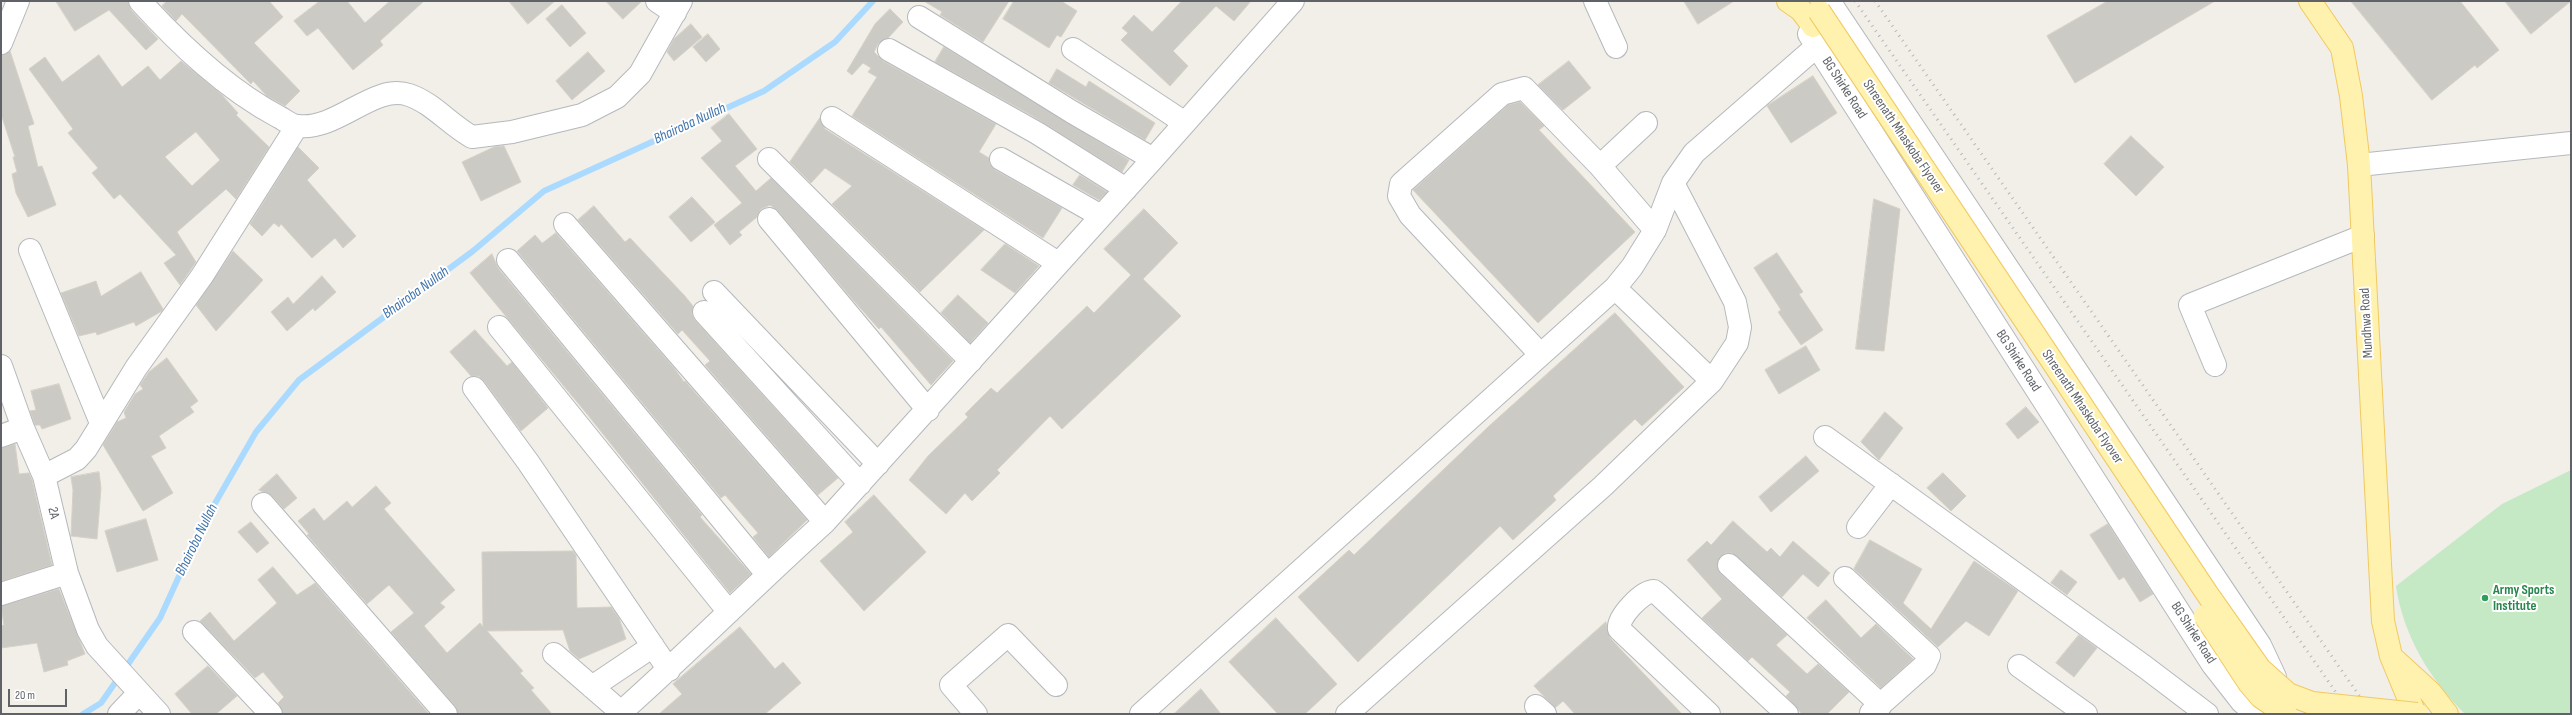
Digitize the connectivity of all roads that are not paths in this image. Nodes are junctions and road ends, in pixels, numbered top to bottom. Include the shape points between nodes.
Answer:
1 (18, 1) edge
2 (140, 1) edge
3 (657, 1) edge
4 (1293, 1) edge
5 (1595, 1) edge
6 (1788, 1) edge
7 (2310, 1) edge
8 (678, 7) edge
9 (918, 17) dead end
10 (1819, 17) edge
11 (1, 44) edge
12 (1616, 47) dead end
13 (1073, 49) dead end
14 (889, 50) dead end
15 (832, 118) dead end
16 (1185, 123) junction
17 (1646, 123) dead end
18 (297, 126) junction
19 (2571, 143) edge
20 (770, 159) dead end
21 (1001, 159) dead end
22 (1153, 159) junction
23 (2359, 165) junction
24 (1600, 166) junction
25 (1673, 183) junction
26 (1126, 189) junction
27 (1101, 216) junction
28 (768, 219) dead end
29 (565, 224) dead end
30 (1655, 230) junction
31 (2363, 236) junction
32 (30, 250) dead end
33 (508, 260) dead end
34 (1058, 263) junction
35 (1615, 288) junction
36 (714, 292) dead end
37 (704, 312) dead end
38 (499, 327) dead end
39 (1540, 354) junction
40 (971, 361) junction
41 (2215, 365) dead end
42 (1, 366) edge
43 (1712, 381) junction
44 (474, 388) dead end
45 (928, 410) junction
46 (101, 423) junction
47 (23, 428) junction
48 (1, 436) edge
49 (1825, 437) dead end
50 (878, 464) junction
51 (44, 476) junction
52 (860, 484) junction
53 (1891, 484) junction
54 (263, 504) dead end
55 (825, 522) junction
56 (1858, 527) dead end
57 (1729, 565) dead end
58 (67, 573) junction
59 (767, 574) junction
60 (1845, 578) dead end
61 (1, 594) edge
62 (729, 612) junction
63 (194, 632) dead end
64 (653, 646) junction
65 (554, 654) dead end
66 (2391, 656) junction
67 (2019, 666) dead end
68 (669, 670) junction
69 (1056, 685) dead end
70 (592, 687) junction
71 (136, 689) junction
72 (1875, 709) edge
73 (2244, 710) edge
74 (620, 713) edge
75 (119, 714) edge
76 (159, 714) edge
77 (271, 714) edge
78 (446, 714) edge
79 (976, 714) edge
80 (1140, 714) edge
81 (1347, 714) edge
82 (1709, 714) edge
83 (1787, 714) edge
84 (2086, 714) edge
85 (2207, 714) edge
86 (2268, 714) edge
87 (2286, 714) edge
88 (2416, 714) edge
89 (2446, 714) edge

1 - 11 street
2 - 18 street via 207,67 254,104
3 - 8 street
4 - 16 street
5 - 12 street
6 - 10 main road, Shreenath Mhaskoba Flyover via 1801,10
7 - 23 main road, Mundhwa Road via 2342,48 2351,96
8 - 18 street via 640,74 617,97 582,115 512,132 472,137 428,105 409,95 390,93 321,125
9 - 22 street
10 - 25 street via 1694,153
10 - 73 street, BG Shirke Road via 2213,665
10 - 86 street via 2260,645 2275,677
10 - 87 main road, Shreenath Mhaskoba Flyover, bridge via 1857,96 2249,683 2261,696
10 - 88 main road, Shreenath Mhaskoba Flyover, bridge via 2208,596 2260,669 2288,694 2312,703
13 - 16 street
14 - 26 street via 1037,132
15 - 34 street
16 - 22 street
17 - 24 street
18 - 46 street via 202,276 158,336
19 - 23 street
20 - 40 street
21 - 27 street
22 - 26 street
23 - 31 main road, Mundhwa Road
24 - 30 street
24 - 39 street via 1524,88 1502,94 1401,184 1400,196 1410,215
25 - 30 street
25 - 43 street via 1735,302 1740,326 1737,343
26 - 27 street
27 - 34 street
28 - 45 street
29 - 55 street
30 - 35 street via 1632,267
31 - 41 street via 2190,305
31 - 66 main road, Mundhwa Road via 2383,621
32 - 46 street
33 - 59 street
34 - 40 street
35 - 39 street
35 - 43 street
36 - 50 street
37 - 52 street
38 - 62 street
39 - 80 street
40 - 45 street
42 - 47 street, 2A
43 - 81 street via 1603,486
44 - 64 street via 528,462
45 - 50 street
46 - 51 street via 77,459
47 - 48 street
47 - 51 street, 2A
49 - 53 street
50 - 52 street
51 - 58 street, 2A
52 - 55 street
53 - 56 street
53 - 85 street
54 - 78 street
55 - 59 street
57 - 72 street
58 - 61 street
58 - 71 street, 2A via 88,630
59 - 62 street
60 - 72 street via 1929,656 1925,664
62 - 68 street
63 - 77 street
64 - 68 street
64 - 70 street
65 - 70 street
66 - 88 main road, Mundhwa Road via 2411,708
66 - 89 main road via 2430,692
67 - 84 street
68 - 74 street
69 - 79 street via 1008,635 951,685
70 - 74 street
71 - 75 street
71 - 76 street, 2A
82 - 83 street via 1618,629 1620,620 1645,593 1654,592 1659,595

